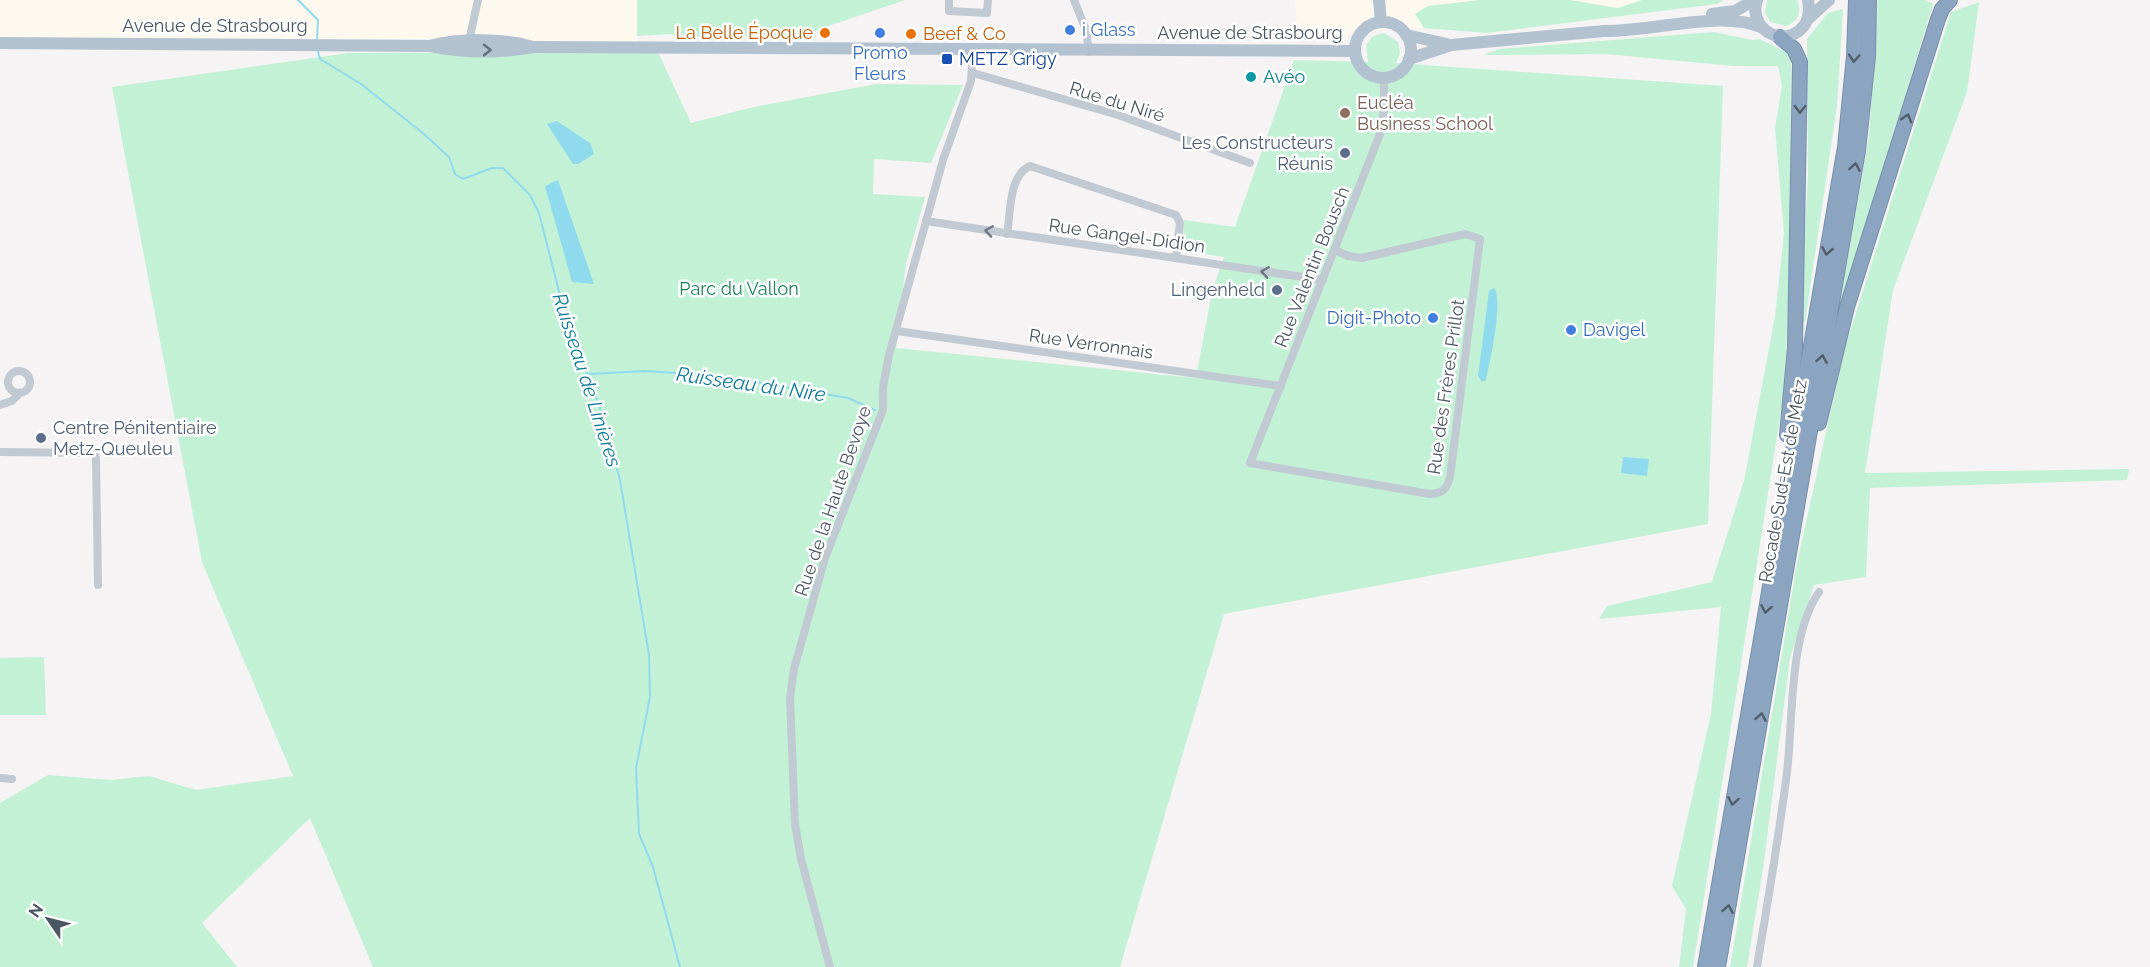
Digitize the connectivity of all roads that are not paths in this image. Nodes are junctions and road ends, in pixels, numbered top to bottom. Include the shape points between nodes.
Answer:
1 (478, 0) edge
2 (949, 0) edge
3 (988, 0) edge
4 (1074, 0) edge
5 (1379, 0) edge
6 (1756, 0) edge
7 (1808, 0) edge
8 (1829, 0) edge
9 (1856, 0) edge
10 (1869, 0) edge
11 (1950, 0) edge
12 (1808, 20) junction
13 (1381, 22) junction
14 (1761, 27) junction
15 (1604, 31) junction
16 (1406, 35) junction
17 (1780, 37) junction
18 (469, 41) junction
19 (0, 43) edge
20 (1451, 45) junction
21 (429, 46) junction
22 (533, 47) junction
23 (973, 50) junction
24 (1355, 51) junction
25 (1089, 52) junction
26 (1409, 59) junction
27 (973, 74) junction
28 (1384, 77) junction
29 (1250, 163) dead end
30 (926, 221) junction
31 (1007, 234) junction
32 (1335, 250) junction
33 (1176, 258) junction
34 (1323, 280) junction
35 (897, 331) junction
36 (1281, 386) junction
37 (20, 393) dead end
38 (0, 405) edge
39 (0, 452) edge
40 (1250, 464) joint
41 (1785, 535) junction
42 (98, 585) dead end
43 (1819, 592) dead end
44 (0, 778) edge
45 (12, 779) dead end
46 (830, 967) edge
47 (1705, 967) edge
48 (1718, 967) edge
49 (1757, 967) edge

1 - 18 street
2 - 3 street via 949,11 987,13
4 - 25 street via 1086,30
5 - 13 main road
6 - 14 main road via 1755,13
6 - 15 main road via 1736,11
7 - 12 main road
8 - 12 main road
9 -> 41 highway, Rocade Sud-Est de Metz via 1845,147
41 -> 10 highway, Rocade Sud-Est de Metz via 1858,151 1868,56
41 -> 11 highway via 1847,308 1938,19
12 - 17 main road via 1797,33
13 - 16 main road via 1396,25
13 - 24 main road via 1362,31
14 - 15 main road via 1725,20
14 - 17 main road
15 - 20 main road
16 - 20 main road
16 - 26 main road via 1411,47
17 -> 41 highway via 1797,54 1800,89 1795,347
18 - 21 main road, Avenue de Strasbourg
18 - 22 main road, Avenue de Strasbourg via 516,42
19 - 21 main road, Avenue de Strasbourg
20 - 26 main road
21 -> 22 main road, Avenue de Strasbourg via 447,50
22 - 23 main road, Avenue de Strasbourg
23 - 25 main road, Avenue de Strasbourg
23 - 27 street, Rue de la Haute Bevoye
24 - 25 main road, Avenue de Strasbourg
24 - 28 main road via 1362,68
26 - 28 main road via 1399,72
27 - 29 street, Rue du Niré via 1118,115
27 - 30 street, Rue de la Haute Bevoye via 950,135
28 - 32 street, Rue Valentin Bousch via 1380,134
31 -> 30 street, Rue Gangel-Didion
30 - 35 street, Rue de la Haute Bevoye
31 - 33 street, Rue Gangel-Didion
31 - 33 street via 1015,182 1023,169 1030,166 1176,215 1180,223
32 - 34 street, Rue Valentin Bousch
32 - 40 street, Rue des Frères Prillot via 1362,258 1465,234 1480,239 1447,487 1439,494 1430,494
34 -> 33 street, Rue Gangel-Didion
34 - 36 street, Rue Valentin Bousch
35 - 36 street, Rue Verronnais
35 - 46 street, Rue de la Haute Bevoye via 882,387 883,410 825,558 794,669 790,698 795,824
36 - 40 street, Rue Valentin Bousch
37 - 38 street
39 - 42 street via 94,453
41 -> 47 highway, Rocade Sud-Est de Metz
48 -> 41 highway, Rocade Sud-Est de Metz
43 - 49 street via 1812,602 1794,666 1787,778
44 - 45 street

